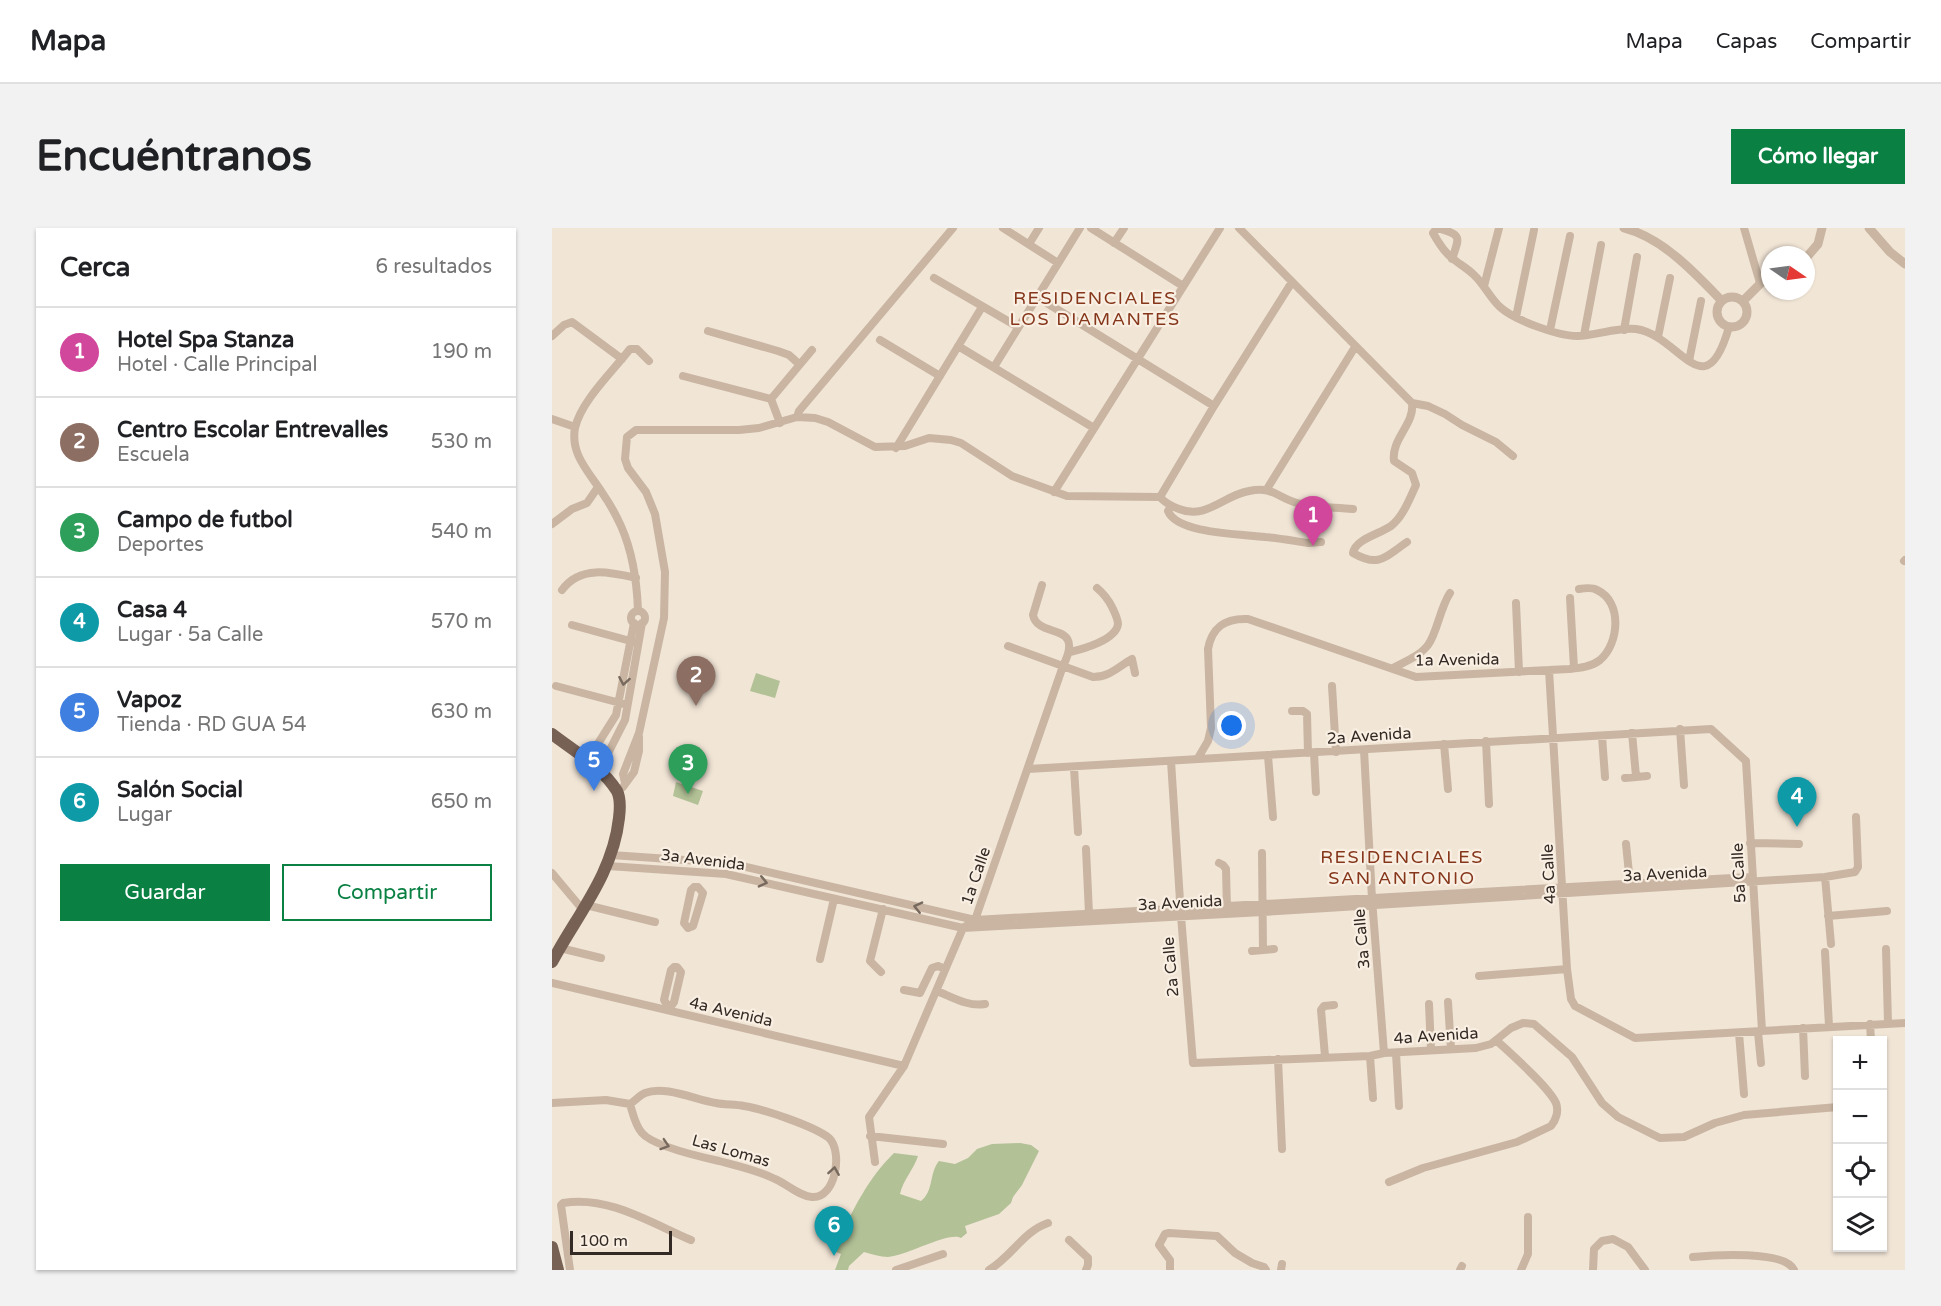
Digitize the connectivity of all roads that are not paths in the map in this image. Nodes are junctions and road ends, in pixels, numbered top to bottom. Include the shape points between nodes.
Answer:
1 (953, 228) edge
2 (1004, 228) edge
3 (1039, 228) edge
4 (1080, 228) edge
5 (1091, 228) edge
6 (1124, 228) edge
7 (1220, 228) edge
8 (1239, 228) edge
9 (1437, 228) edge
10 (1499, 228) edge
11 (1744, 228) edge
12 (1822, 228) edge
13 (1869, 228) edge
14 (1629, 229) edge
15 (1534, 230) dead end
16 (1570, 236) dead end
17 (1114, 243) junction
18 (1029, 244) junction
19 (1601, 245) dead end
20 (1815, 247) edge
21 (1636, 257) dead end
22 (1452, 259) junction
23 (1058, 263) junction
24 (1905, 264) edge
25 (934, 278) dead end
26 (1670, 278) dead end
27 (1292, 282) junction
28 (1760, 283) joint
29 (1183, 286) junction
30 (1484, 286) junction
31 (1037, 297) junction
32 (1701, 301) dead end
33 (1722, 301) junction
34 (1743, 301) junction
35 (982, 307) junction
36 (1516, 317) junction
37 (1018, 327) junction
38 (1729, 327) junction
39 (1550, 330) junction
40 (1624, 330) junction
41 (708, 331) dead end
42 (1584, 335) junction
43 (552, 336) edge
44 (1658, 337) junction
45 (880, 340) dead end
46 (958, 346) junction
47 (1355, 347) junction
48 (812, 350) dead end
49 (622, 359) junction
50 (1137, 359) junction
51 (649, 361) dead end
52 (1689, 362) junction
53 (799, 364) junction
54 (994, 367) junction
55 (683, 376) dead end
56 (940, 376) junction
57 (771, 399) junction
58 (1412, 403) junction
59 (1214, 406) junction
60 (797, 417) junction
61 (552, 419) edge
62 (780, 423) junction
63 (575, 427) junction
64 (1094, 428) junction
65 (896, 448) junction
66 (1513, 456) dead end
67 (598, 487) junction
68 (1268, 489) junction
69 (1054, 492) junction
70 (1160, 497) junction
71 (1171, 506) junction
72 (1353, 509) dead end
73 (552, 524) edge
74 (1321, 542) dead end
75 (1407, 542) dead end
76 (636, 578) junction
77 (1042, 585) dead end
78 (1097, 588) dead end
79 (1579, 589) dead end
80 (562, 590) dead end
81 (1450, 592) dead end
82 (1570, 598) dead end
83 (1516, 603) dead end
84 (572, 625) dead end
85 (635, 642) junction
86 (1008, 646) dead end
87 (1070, 652) junction
88 (1064, 666) junction
89 (1393, 668) junction
90 (1574, 668) junction
91 (1550, 670) junction
92 (1519, 672) junction
93 (1134, 673) dead end
94 (556, 686) dead end
95 (1332, 686) dead end
96 (620, 702) junction
97 (628, 705) junction
98 (1292, 711) dead end
99 (1680, 729) junction
100 (1711, 729) joint
101 (1632, 733) junction
102 (552, 734) edge
103 (1602, 736) junction
104 (1554, 738) junction
105 (1486, 741) junction
106 (1444, 744) junction
107 (1364, 750) junction
108 (1336, 752) junction
109 (1311, 753) junction
110 (1268, 756) junction
111 (1198, 758) junction
112 (1171, 760) junction
113 (587, 761) junction
114 (1074, 768) junction
115 (1028, 770) junction
116 (599, 771) junction
117 (1636, 776) junction
118 (1647, 776) dead end
119 (1605, 777) dead end
120 (1625, 778) dead end
121 (1684, 785) dead end
122 (622, 788) junction
123 (1448, 789) dead end
124 (1316, 792) dead end
125 (1490, 804) dead end
126 (1273, 817) dead end
127 (1856, 817) dead end
128 (1078, 832) dead end
129 (1750, 843) junction
130 (1626, 844) dead end
131 (1799, 844) dead end
132 (1086, 849) dead end
133 (1262, 853) dead end
134 (609, 860) junction
135 (1218, 863) dead end
136 (700, 871) junction
137 (552, 873) edge
138 (1825, 877) junction
139 (1755, 881) junction
140 (1629, 883) junction
141 (698, 887) junction
142 (1564, 891) junction
143 (834, 899) junction
144 (1373, 902) junction
145 (585, 907) junction
146 (1263, 908) junction
147 (883, 909) junction
148 (1227, 910) junction
149 (1887, 911) dead end
150 (1180, 913) junction
151 (1089, 914) junction
152 (1828, 916) junction
153 (975, 920) junction
154 (655, 922) dead end
155 (996, 923) junction
156 (963, 928) junction
157 (1831, 944) dead end
158 (560, 948) junction
159 (1274, 949) dead end
160 (1886, 949) dead end
161 (1263, 950) junction
162 (1252, 951) dead end
163 (1825, 952) dead end
164 (601, 958) dead end
165 (820, 959) dead end
166 (552, 962) edge
167 (945, 969) junction
168 (1567, 969) junction
169 (881, 972) dead end
170 (1479, 976) dead end
171 (552, 985) edge
172 (904, 990) dead end
173 (937, 991) junction
174 (1448, 1002) dead end
175 (985, 1004) dead end
176 (1429, 1004) dead end
177 (1334, 1005) dead end
178 (1888, 1023) junction
179 (1905, 1023) edge
180 (1870, 1024) junction
181 (1829, 1026) junction
182 (1803, 1028) junction
183 (1760, 1032) junction
184 (1739, 1033) junction
185 (1871, 1036) edge
186 (1496, 1040) junction
187 (1431, 1050) junction
188 (1450, 1050) junction
189 (1384, 1053) junction
190 (1396, 1053) junction
191 (1325, 1056) junction
192 (1370, 1056) junction
193 (1278, 1059) junction
194 (1761, 1063) dead end
195 (1193, 1064) joint
196 (904, 1066) junction
197 (1805, 1076) dead end
198 (1744, 1094) dead end
199 (1372, 1098) dead end
200 (552, 1103) edge
201 (630, 1104) junction
202 (1399, 1106) dead end
203 (1833, 1107) edge
204 (870, 1136) junction
205 (943, 1144) dead end
206 (1282, 1149) dead end
207 (875, 1162) dead end
208 (1389, 1182) dead end
209 (1528, 1217) dead end
210 (1048, 1223) dead end
211 (691, 1240) dead end
212 (1069, 1240) dead end
213 (552, 1247) edge
214 (943, 1254) dead end
215 (1693, 1257) dead end
216 (994, 1269) edge
217 (558, 1270) edge
218 (570, 1270) edge
219 (896, 1270) edge
220 (1086, 1270) edge
221 (1170, 1270) edge
222 (1266, 1270) edge
223 (1521, 1270) edge
224 (1593, 1270) edge
225 (1646, 1270) edge
226 (1794, 1270) edge

1 - 60 street
2 - 18 street
3 - 18 street
4 - 23 street
5 - 17 street
6 - 17 street
7 - 29 street
8 - 27 street
9 - 22 street via 1433,233
9 - 22 street via 1455,233 1459,240
10 - 30 street
11 - 28 street
12 - 20 street
13 - 24 street
14 - 33 street via 1657,243
15 - 36 street
16 - 39 street
17 - 29 street
18 - 23 street
19 - 42 street
21 - 40 street
22 - 30 street
23 - 31 street
25 - 35 street
26 - 44 street
27 - 47 street
27 - 59 street
28 - 34 street
29 - 50 street
30 - 36 street via 1499,306
31 - 37 street
31 - 50 street
32 - 52 street
33 - 34 street via 1732,297
33 - 38 street via 1717,313
34 - 38 street via 1748,311 1744,322
35 - 37 street
35 - 46 street
36 - 39 street
37 - 54 street
38 - 52 street via 1715,361 1697,366
39 - 42 street
40 - 42 street
40 - 44 street via 1641,330
41 - 53 street via 778,351
43 - 49 street via 572,322
44 - 52 street
45 - 56 street
46 - 54 street
46 - 56 street
47 - 58 street
47 - 68 street
48 - 53 street
49 - 51 street via 630,349 637,349
49 - 63 street via 594,394
50 - 59 street
50 - 64 street
53 - 57 street
54 - 64 street
55 - 57 street
56 - 65 street
57 - 62 street
58 - 66 street via 1445,414
58 - 75 street via 1413,412 1393,457 1412,472 1416,484 1399,518 1355,546 1353,553 1377,561
59 - 70 street
60 - 62 street
60 - 65 street via 828,422 874,447
61 - 63 street
62 - 122 street via 723,431 636,430 627,437 625,459 655,514 665,572 664,618 639,733 639,751 631,777
63 - 67 street via 580,462
64 - 69 street
65 - 69 street via 929,438 962,443 1012,476
67 - 73 street via 587,503
67 - 76 street via 621,526
68 - 71 street via 1244,492 1197,512
68 - 72 street via 1297,503
69 - 70 street via 1074,497
70 - 71 street
71 - 74 street via 1170,516 1205,531
76 - 80 street via 592,572 567,582
76 - 85 street via 638,611 631,616 638,623
77 - 87 street via 1034,620 1065,636
78 - 87 street via 1113,609 1116,629 1091,646
79 - 90 street, 1a Avenida via 1596,589 1603,594 1613,609 1615,627 1605,655
81 - 89 street via 1428,645
82 - 90 street
83 - 92 street
84 - 85 street
85 -> 96 street
85 - 97 street
86 - 88 street
87 - 88 street, 1a Calle
88 - 93 street via 1100,677 1132,659
88 - 115 street, 1a Calle
89 - 92 street, 1a Avenida via 1416,677
89 - 111 street, 1a Avenida via 1248,619 1224,622 1210,637 1211,728
90 - 91 street, 1a Avenida
91 - 92 street, 1a Avenida
91 - 104 street, 4a Calle
94 - 96 street
95 - 108 street
96 - 97 street
96 - 113 street via 613,721
97 - 116 street via 621,731
98 - 109 street via 1307,714
99 - 100 street, 2a Avenida
99 - 101 street, 2a Avenida
99 - 121 street
100 - 129 street, 5a Calle via 1746,761
101 - 103 street, 2a Avenida
101 - 117 street
102 - 113 main road
103 - 104 street, 2a Avenida
103 - 119 street
104 - 105 street, 2a Avenida
104 - 142 street, 4a Calle
105 - 106 street, 2a Avenida
105 - 125 street
106 - 107 street, 2a Avenida
106 - 123 street
107 - 108 street, 2a Avenida
107 - 144 street, 3a Calle
108 - 109 street, 2a Avenida
109 - 110 street, 2a Avenida
109 - 124 street
110 - 111 street, 2a Avenida
110 - 126 street
111 - 112 street, 2a Avenida
112 - 114 street, 2a Avenida
112 - 150 street, 2a Calle
113 - 116 main road
114 - 115 street, 2a Avenida
114 - 128 street
115 - 153 street, 1a Calle
116 - 122 main road
117 - 118 street
117 - 120 street
122 - 134 main road via 616,839
127 - 138 street, 3a Avenida via 1858,867 1855,872
129 - 131 street
129 - 139 street, 5a Calle
130 - 140 street
132 - 151 street
133 - 146 street
134 - 136 street, 3a Avenida
134 - 145 main road
153 -> 134 street, 3a Avenida via 729,863
135 - 148 street via 1226,869
136 - 141 street
136 -> 143 street, 3a Avenida
137 - 145 street
138 - 139 street, 3a Avenida
138 - 152 street
139 - 140 street, 3a Avenida
139 - 142 street, 3a Avenida
139 - 183 street, 5a Calle
140 - 142 street, 3a Avenida
141 - 141 street via 691,890 686,928 693,926 703,893
142 - 144 street, 3a Avenida
142 - 168 street, 4a Calle
143 - 147 street, 3a Avenida
143 - 165 street
144 - 146 street, 3a Avenida
144 - 189 street, 3a Calle
145 - 154 street
145 - 158 main road
146 - 148 street, 3a Avenida
146 - 161 street
147 - 156 street, 3a Avenida
147 - 169 street via 870,962
148 - 150 street, 3a Avenida
149 - 152 street
150 - 151 street, 3a Avenida
150 - 155 street, 3a Avenida
150 - 195 street, 2a Calle
151 - 155 street, 3a Avenida
152 - 157 street
153 - 155 street, 3a Avenida
153 - 156 street, 1a Calle
155 - 156 street, 3a Avenida
156 - 167 street, 1a Calle
158 - 164 street
158 - 166 main road
159 - 161 street
160 - 178 street
161 - 162 street
163 - 181 street
167 - 172 street via 932,968 920,993
167 - 173 street, 1a Calle
168 - 170 street
168 - 184 street, 4a Calle via 1573,1004 1635,1038
171 - 196 street, 4a Avenida via 667,1008
173 - 175 street via 965,1002
173 - 196 street, 1a Calle
174 - 188 street
176 - 187 street
177 - 191 street via 1321,1010
178 - 179 street
178 - 180 street
180 - 181 street
180 - 185 street
181 - 182 street
182 - 183 street
182 - 197 street
183 - 184 street
183 - 194 street, 5a Calle
184 - 198 street
186 - 188 street, 4a Avenida via 1484,1047
186 - 203 street, 4a Avenida via 1511,1028 1534,1023 1572,1057 1602,1103 1618,1117 1660,1138 1684,1137 1744,1115
186 - 208 street via 1554,1100 1557,1107 1551,1126 1517,1142 1433,1165
187 - 188 street, 4a Avenida
187 - 190 street, 4a Avenida
189 - 190 street, 4a Avenida
189 - 192 street, 4a Avenida
190 - 202 street
191 - 192 street, 4a Avenida
191 - 193 street, 4a Avenida
192 - 199 street
193 - 195 street, 4a Avenida
193 - 206 street
196 - 204 street, 1a Calle via 869,1117
200 - 201 street via 606,1100
201 -> 201 street, Las Lomas via 637,1126 654,1142 754,1170 807,1196 824,1194 835,1176 833,1144 828,1138 771,1113 666,1091 645,1093
204 - 205 street
204 - 207 street, 1a Calle
209 - 223 street via 1528,1254
210 - 216 street via 1036,1227
211 - 218 street via 607,1204 588,1200 563,1203
212 - 220 street via 1088,1258
213 - 217 main road
214 - 219 street
215 - 226 street via 1777,1258
221 - 222 street via 1170,1260 1159,1245 1169,1233 1217,1236 1235,1253
224 - 225 street via 1594,1249 1602,1241 1613,1239 1628,1247

